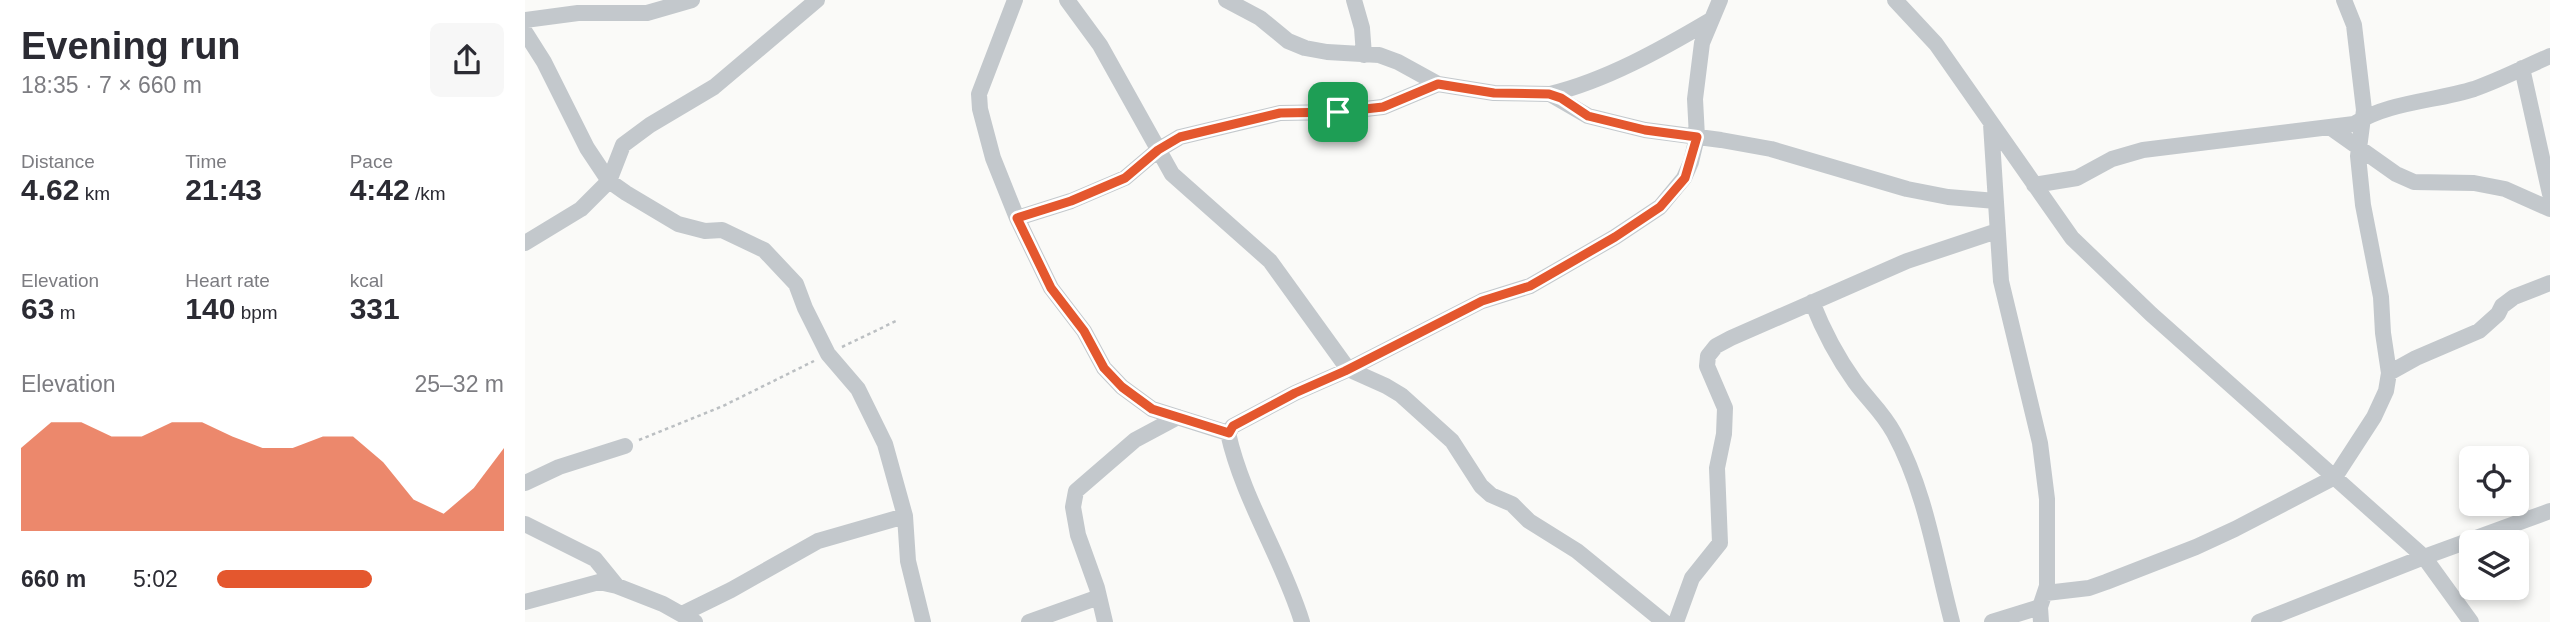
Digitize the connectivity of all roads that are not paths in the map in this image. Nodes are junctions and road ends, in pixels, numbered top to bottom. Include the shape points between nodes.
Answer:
1 (692, 0) edge
2 (817, 0) edge
3 (1015, 0) edge
4 (1067, 0) edge
5 (1226, 0) edge
6 (1354, 0) edge
7 (1720, 0) edge
8 (1895, 0) edge
9 (2344, 0) edge
10 (525, 20) edge
11 (1711, 20) junction
12 (525, 32) edge
13 (1364, 55) junction
14 (2550, 56) edge
15 (2522, 68) junction
16 (1438, 84) junction
17 (1549, 94) junction
18 (2363, 118) junction
19 (1991, 124) junction
20 (2331, 128) junction
21 (1697, 137) junction
22 (2359, 146) junction
23 (1158, 150) junction
24 (609, 181) junction
25 (2034, 185) junction
26 (2550, 194) edge
27 (1996, 201) junction
28 (2550, 209) edge
29 (1017, 218) junction
30 (1997, 231) junction
31 (525, 243) edge
32 (2550, 283) edge
33 (1812, 302) junction
34 (1348, 369) junction
35 (2389, 373) junction
36 (1178, 417) junction
37 (1229, 433) junction
38 (625, 446) road end
39 (2336, 477) junction
40 (525, 483) edge
41 (2550, 510) edge
42 (905, 516) junction
43 (525, 524) edge
44 (2424, 557) junction
45 (617, 586) junction
46 (1099, 597) junction
47 (525, 602) edge
48 (2042, 608) edge
49 (688, 618) edge
50 (923, 622) edge
51 (1029, 622) edge
52 (1105, 622) edge
53 (1302, 622) edge
54 (1664, 622) edge
55 (1676, 622) edge
56 (1952, 622) edge
57 (1992, 622) edge
58 (2259, 622) edge
59 (2471, 622) edge

1 - 10 street via 647,12 578,13
2 - 24 street via 714,87 622,145
3 - 29 street via 979,93 993,158
4 - 23 street via 1100,45
5 - 13 street via 1305,48
6 - 13 street
7 - 11 street
8 - 19 street via 1936,44
9 - 18 street via 2354,25
11 - 17 street via 1605,75
11 - 21 street via 1696,79
12 - 24 street
13 - 16 street via 1398,62
14 - 15 street
15 - 18 street via 2476,88
15 - 26 street
16 - 17 street via 1494,93
16 - 23 street via 1383,107 1280,113 1193,133
17 - 21 street via 1588,116
18 - 20 street
18 - 22 street
19 - 25 street
19 - 27 street
20 - 22 street
20 - 25 street via 2143,150 2112,159 2077,178
21 - 27 street via 1770,149 1907,190
21 - 34 street via 1685,178 1660,207 1530,286 1482,301
22 - 28 street via 2414,182 2495,187
22 - 35 street via 2363,205 2381,297
23 - 29 street via 1125,178
23 - 34 street via 1181,183 1270,261
24 - 31 street via 581,209
24 - 42 street via 678,224 722,230 764,250 796,284 828,354 872,414
25 - 39 street via 2071,238
27 - 30 street
29 - 36 street via 1051,288 1084,331 1104,368 1152,409
30 - 33 street via 1918,256
30 - 48 street via 2001,281 2043,464 2047,499
32 - 35 street via 2514,297 2479,331
33 - 55 street via 1716,346 1708,355 1707,366 1725,408 1717,468 1720,543 1692,578
33 - 56 street via 1837,356 1880,410 1918,484
34 - 37 street via 1233,426
34 - 54 street via 1401,396 1453,441 1491,495 1513,504 1528,522 1577,551
35 - 39 street via 2374,417
36 - 37 street
36 - 46 street via 1135,440 1076,491 1073,507 1078,535
37 - 53 street via 1251,501
38 - 40 street
39 - 44 street
39 - 48 street via 2235,530
41 - 44 street
42 - 49 street via 818,541
42 - 50 street via 908,561
43 - 45 street via 595,559
44 - 58 street
44 - 59 street
45 - 47 street via 599,582
45 - 49 street
46 - 51 street
46 - 52 street
48 - 57 street

